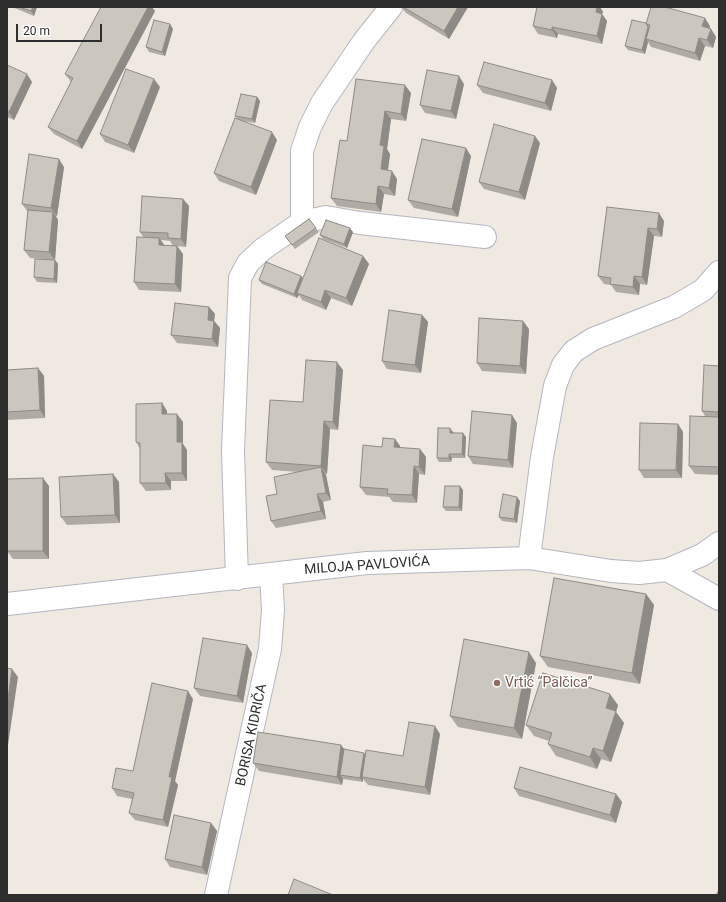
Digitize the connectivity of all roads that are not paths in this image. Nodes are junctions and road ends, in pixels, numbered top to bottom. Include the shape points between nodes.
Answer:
1 (391, 7) edge
2 (302, 222) junction
3 (485, 237) dead end
4 (719, 272) edge
5 (719, 543) edge
6 (529, 558) junction
7 (667, 570) junction
8 (271, 574) junction
9 (237, 579) junction
10 (719, 599) edge
11 (7, 604) edge
12 (216, 895) edge

1 - 2 street via 364,40 322,103 310,127 302,151
2 - 3 street via 326,217
2 - 9 street via 263,249 248,263 240,278 232,451
4 - 6 street via 704,290 674,307 593,339 574,351 563,365 555,386 542,457
5 - 7 street, MILOJA PAVLOVIĆA via 702,555
6 - 7 street, MILOJA PAVLOVIĆA via 639,574
6 - 8 street, MILOJA PAVLOVIĆA via 367,563
7 - 10 street
8 - 9 street, MILOJA PAVLOVIĆA
8 - 12 street, BORISA KIDRIČA via 273,610 270,649
9 - 11 street, MILOJA PAVLOVIĆA

